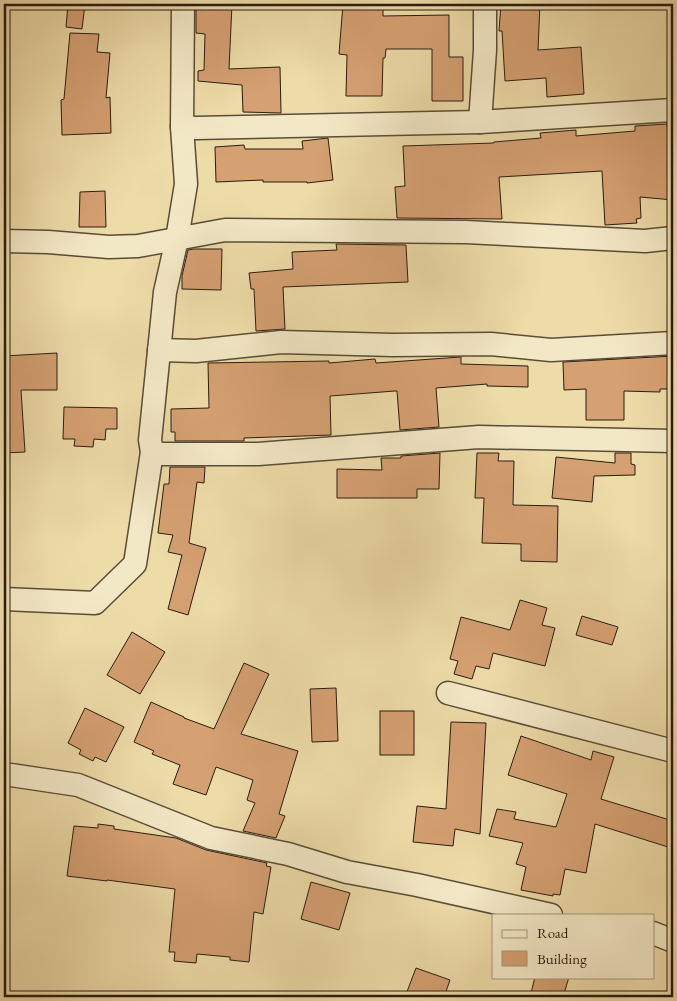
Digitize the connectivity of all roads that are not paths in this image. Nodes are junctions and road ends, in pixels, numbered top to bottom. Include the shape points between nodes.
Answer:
1 (183, 4) edge
2 (485, 4) edge
3 (673, 110) edge
4 (480, 122) junction
5 (182, 127) junction
6 (673, 238) edge
7 (177, 239) junction
8 (4, 241) edge
9 (673, 343) edge
10 (159, 350) junction
11 (673, 442) edge
12 (152, 452) junction
13 (4, 599) edge
14 (448, 693) dead end
15 (673, 751) edge
16 (4, 774) edge
17 (547, 914) edge
18 (654, 934) edge
19 (673, 941) edge

1 - 5 street
2 - 4 street
3 - 4 street
4 - 5 street
5 - 7 street via 186,184
6 - 7 street via 645,241 466,232 225,230
7 - 8 street via 110,247
7 - 10 street
9 - 10 street via 551,350 491,344 282,342 196,351
10 - 12 street via 150,440
11 - 12 street via 479,437 258,454
12 - 13 street via 136,564 95,603
14 - 15 street
16 - 17 street via 78,785 211,838 288,854 347,872
18 - 19 street

